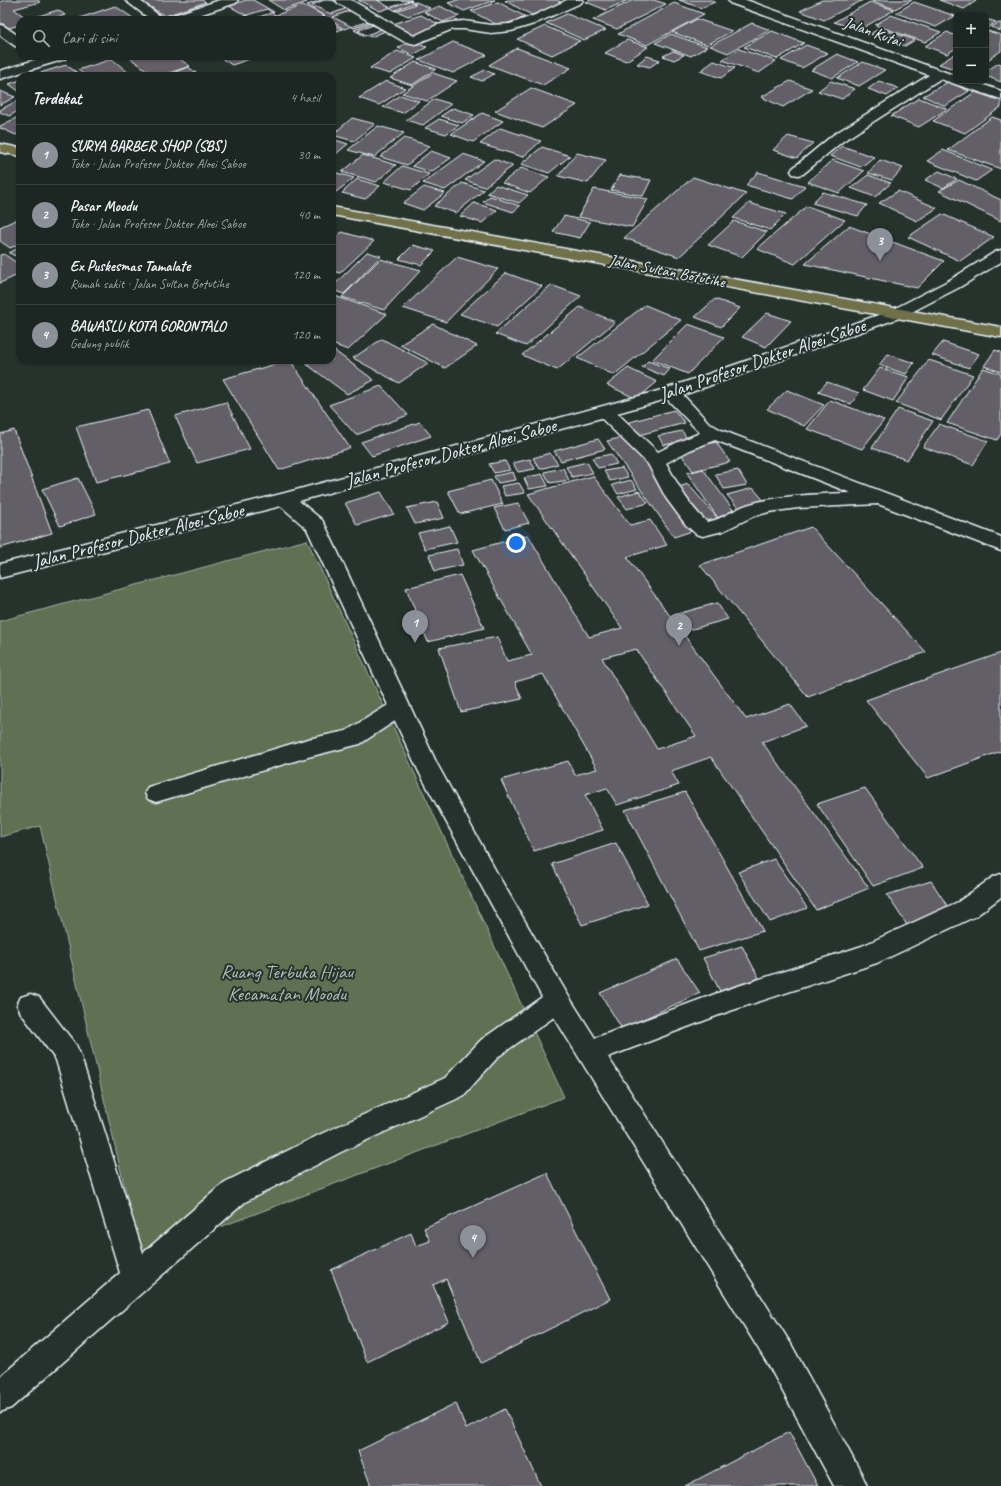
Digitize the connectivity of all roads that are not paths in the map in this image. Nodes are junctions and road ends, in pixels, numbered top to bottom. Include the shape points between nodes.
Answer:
1 (131, 0) edge
2 (232, 0) edge
3 (342, 0) edge
4 (577, 0) edge
5 (734, 0) edge
6 (153, 16) edge
7 (184, 16) edge
8 (0, 29) edge
9 (16, 40) edge
10 (38, 60) edge
11 (939, 74) junction
12 (0, 75) edge
13 (953, 79) edge
14 (969, 84) edge
15 (1001, 95) edge
16 (0, 148) edge
17 (16, 151) edge
18 (798, 171) dead end
19 (336, 212) edge
20 (1001, 255) edge
21 (896, 314) junction
22 (1001, 332) edge
23 (671, 393) junction
24 (604, 410) junction
25 (715, 434) junction
26 (656, 461) junction
27 (285, 499) junction
28 (884, 499) junction
29 (1001, 544) edge
30 (0, 571) edge
31 (400, 708) junction
32 (156, 793) dead end
33 (1001, 884) edge
34 (557, 1000) junction
35 (30, 1005) dead end
36 (590, 1052) junction
37 (136, 1278) junction
38 (0, 1397) edge
39 (852, 1486) edge

1 - 6 street
2 - 7 street
3 - 4 street via 407,38 415,40 458,25 500,30 513,28
5 - 11 street, Jalan Kutai
8 - 9 street
10 - 12 street
11 - 13 street, Jalan Kutai
11 - 18 street via 838,138
14 - 15 street
16 - 17 main road
19 - 21 main road, Jalan Sultan Botutihe
20 - 21 street, Jalan Profesor Dokter Aloei Saboe via 954,284
21 - 22 main road, Jalan Sultan Botutihe
21 - 23 street, Jalan Profesor Dokter Aloei Saboe
23 - 24 street, Jalan Profesor Dokter Aloei Saboe
23 - 25 street via 703,427
24 - 26 street
24 - 27 street, Jalan Profesor Dokter Aloei Saboe
25 - 26 street
25 - 28 street
26 - 28 street via 673,494 703,529 713,529 752,510 787,503
27 - 30 street, Jalan Profesor Dokter Aloei Saboe
27 - 31 street via 315,525
28 - 29 street
31 - 32 street via 352,738 308,748
31 - 34 street via 431,773
33 - 36 street via 967,909 868,955 726,1001
34 - 36 street
34 - 37 street via 490,1048 454,1087 331,1143 235,1192
35 - 37 street via 68,1054
36 - 39 street via 780,1356
37 - 38 street

